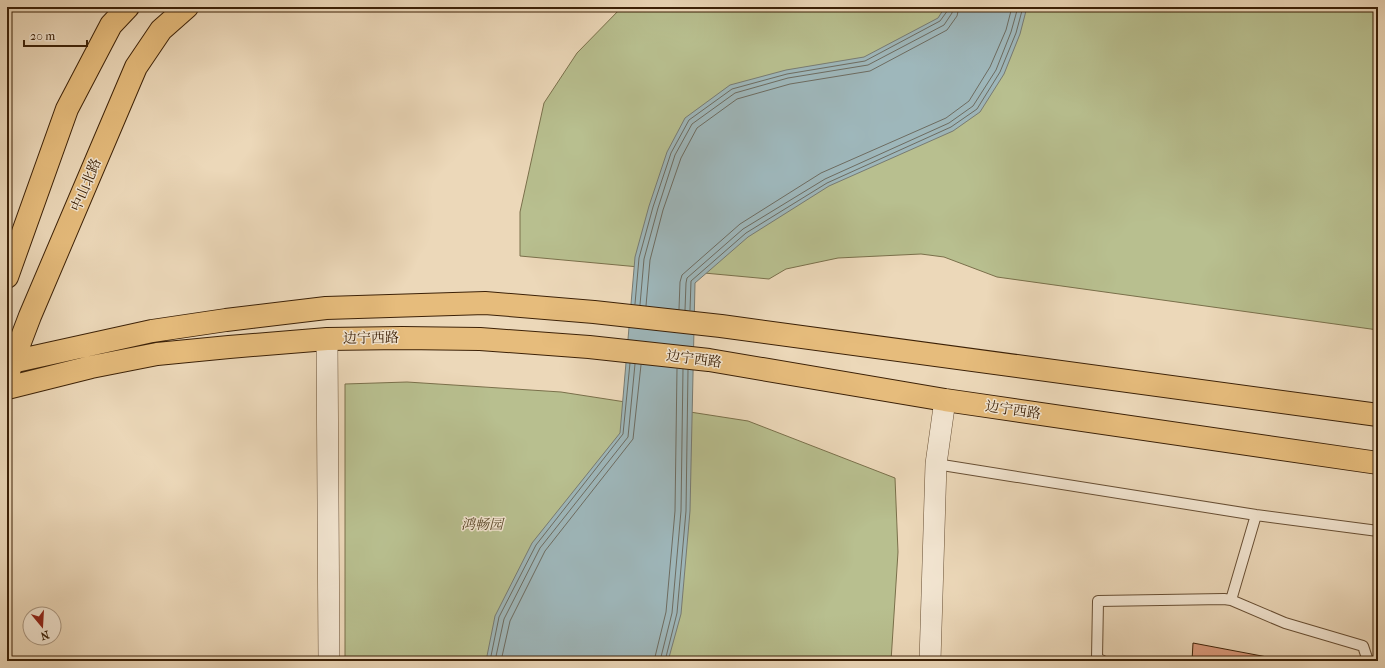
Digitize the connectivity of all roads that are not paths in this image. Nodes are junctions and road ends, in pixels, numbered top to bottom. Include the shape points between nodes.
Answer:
1 (128, 7) edge
2 (187, 7) edge
3 (7, 276) edge
4 (327, 339) junction
5 (9, 367) edge
6 (7, 388) edge
7 (945, 400) junction
8 (1378, 415) edge
9 (1378, 463) edge
10 (936, 464) junction
11 (1256, 515) junction
12 (1378, 531) edge
13 (1231, 600) junction
14 (329, 661) edge
15 (930, 661) edge
16 (1103, 661) edge
17 (1368, 661) edge

1 - 3 main road via 111,25 67,109
2 - 5 main road, 中山北路 via 161,30 136,67
4 - 6 main road, 边宁西路 via 157,354
4 - 7 main road, 边宁西路 via 480,339 589,347 709,360
4 - 14 street
5 - 8 main road via 152,331 326,308 485,303 721,326
7 - 9 main road, 边宁西路
7 - 10 street
10 - 11 lane
10 - 15 street
11 - 12 lane
11 - 13 lane
13 - 16 lane via 1098,601 1097,658
13 - 17 lane via 1285,623 1363,646

